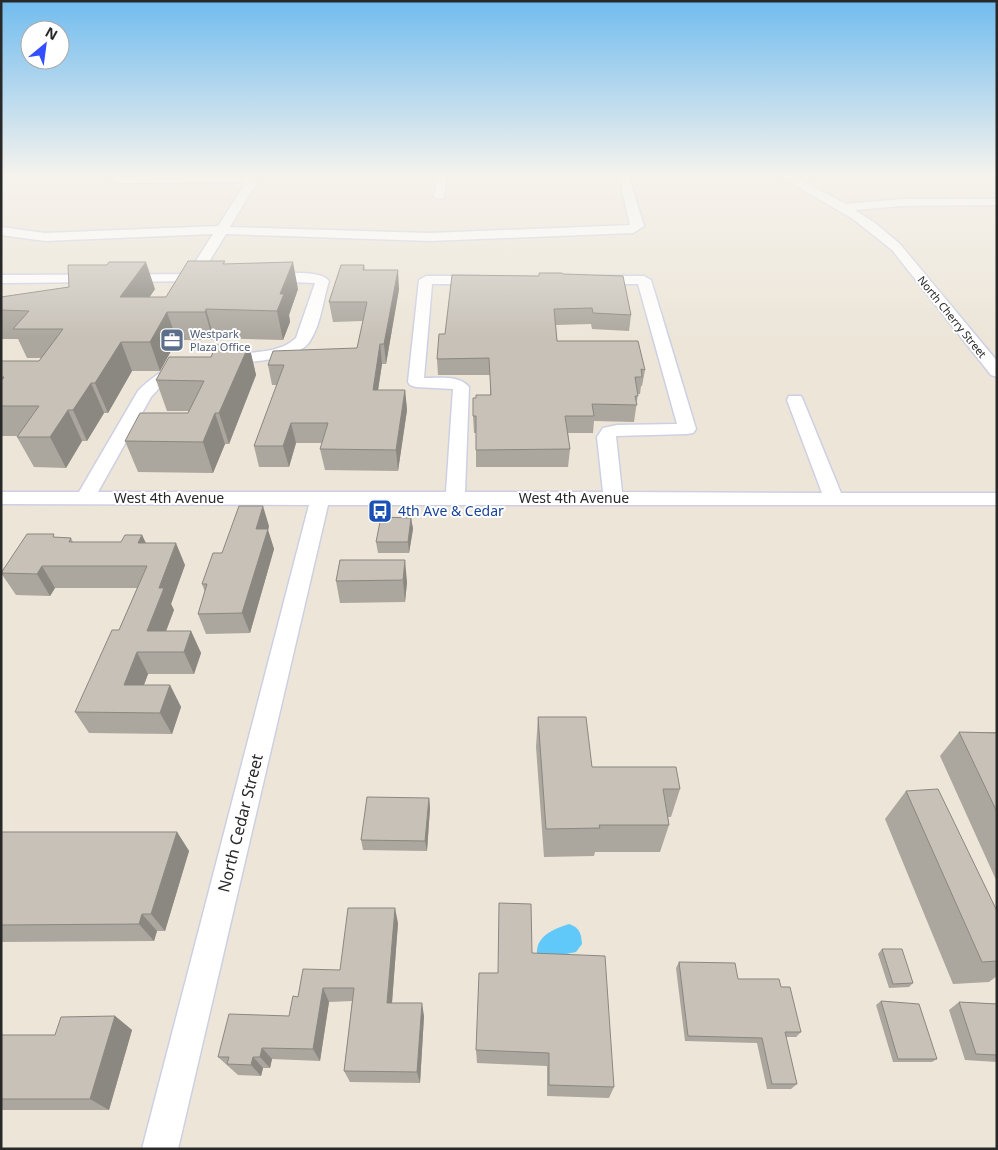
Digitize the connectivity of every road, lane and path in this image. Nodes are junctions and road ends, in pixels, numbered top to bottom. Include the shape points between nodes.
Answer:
1 (222, 230) edge
2 (1, 231) edge
3 (205, 231) edge
4 (242, 231) edge
5 (591, 231) edge
6 (878, 231) edge
7 (199, 268) edge
8 (218, 278) edge
9 (256, 278) edge
10 (1, 279) edge
11 (493, 280) edge
12 (579, 280) edge
13 (210, 363) edge
14 (194, 367) edge
15 (997, 372) edge
16 (795, 400) dead end
17 (1, 498) edge
18 (84, 498) junction
19 (320, 498) junction
20 (455, 498) junction
21 (613, 498) junction
22 (834, 499) junction
23 (997, 499) edge
24 (160, 1149) edge

1 - 7 street
2 - 3 street via 45,237
4 - 5 street via 430,237
6 - 15 street, North Cherry Street via 896,247
8 - 10 street
9 - 13 street via 314,278 322,281 303,340 290,350
11 - 20 street via 426,280 416,382 462,387
12 - 21 street via 644,280 687,429 609,432 606,437
14 - 18 street via 150,387
16 - 22 street
17 - 18 street, West 4th Avenue
18 - 19 street, West 4th Avenue
19 - 20 street, West 4th Avenue
19 - 24 street, North Cedar Street
20 - 21 street, West 4th Avenue
21 - 22 street, West 4th Avenue
22 - 23 street, West 4th Avenue

